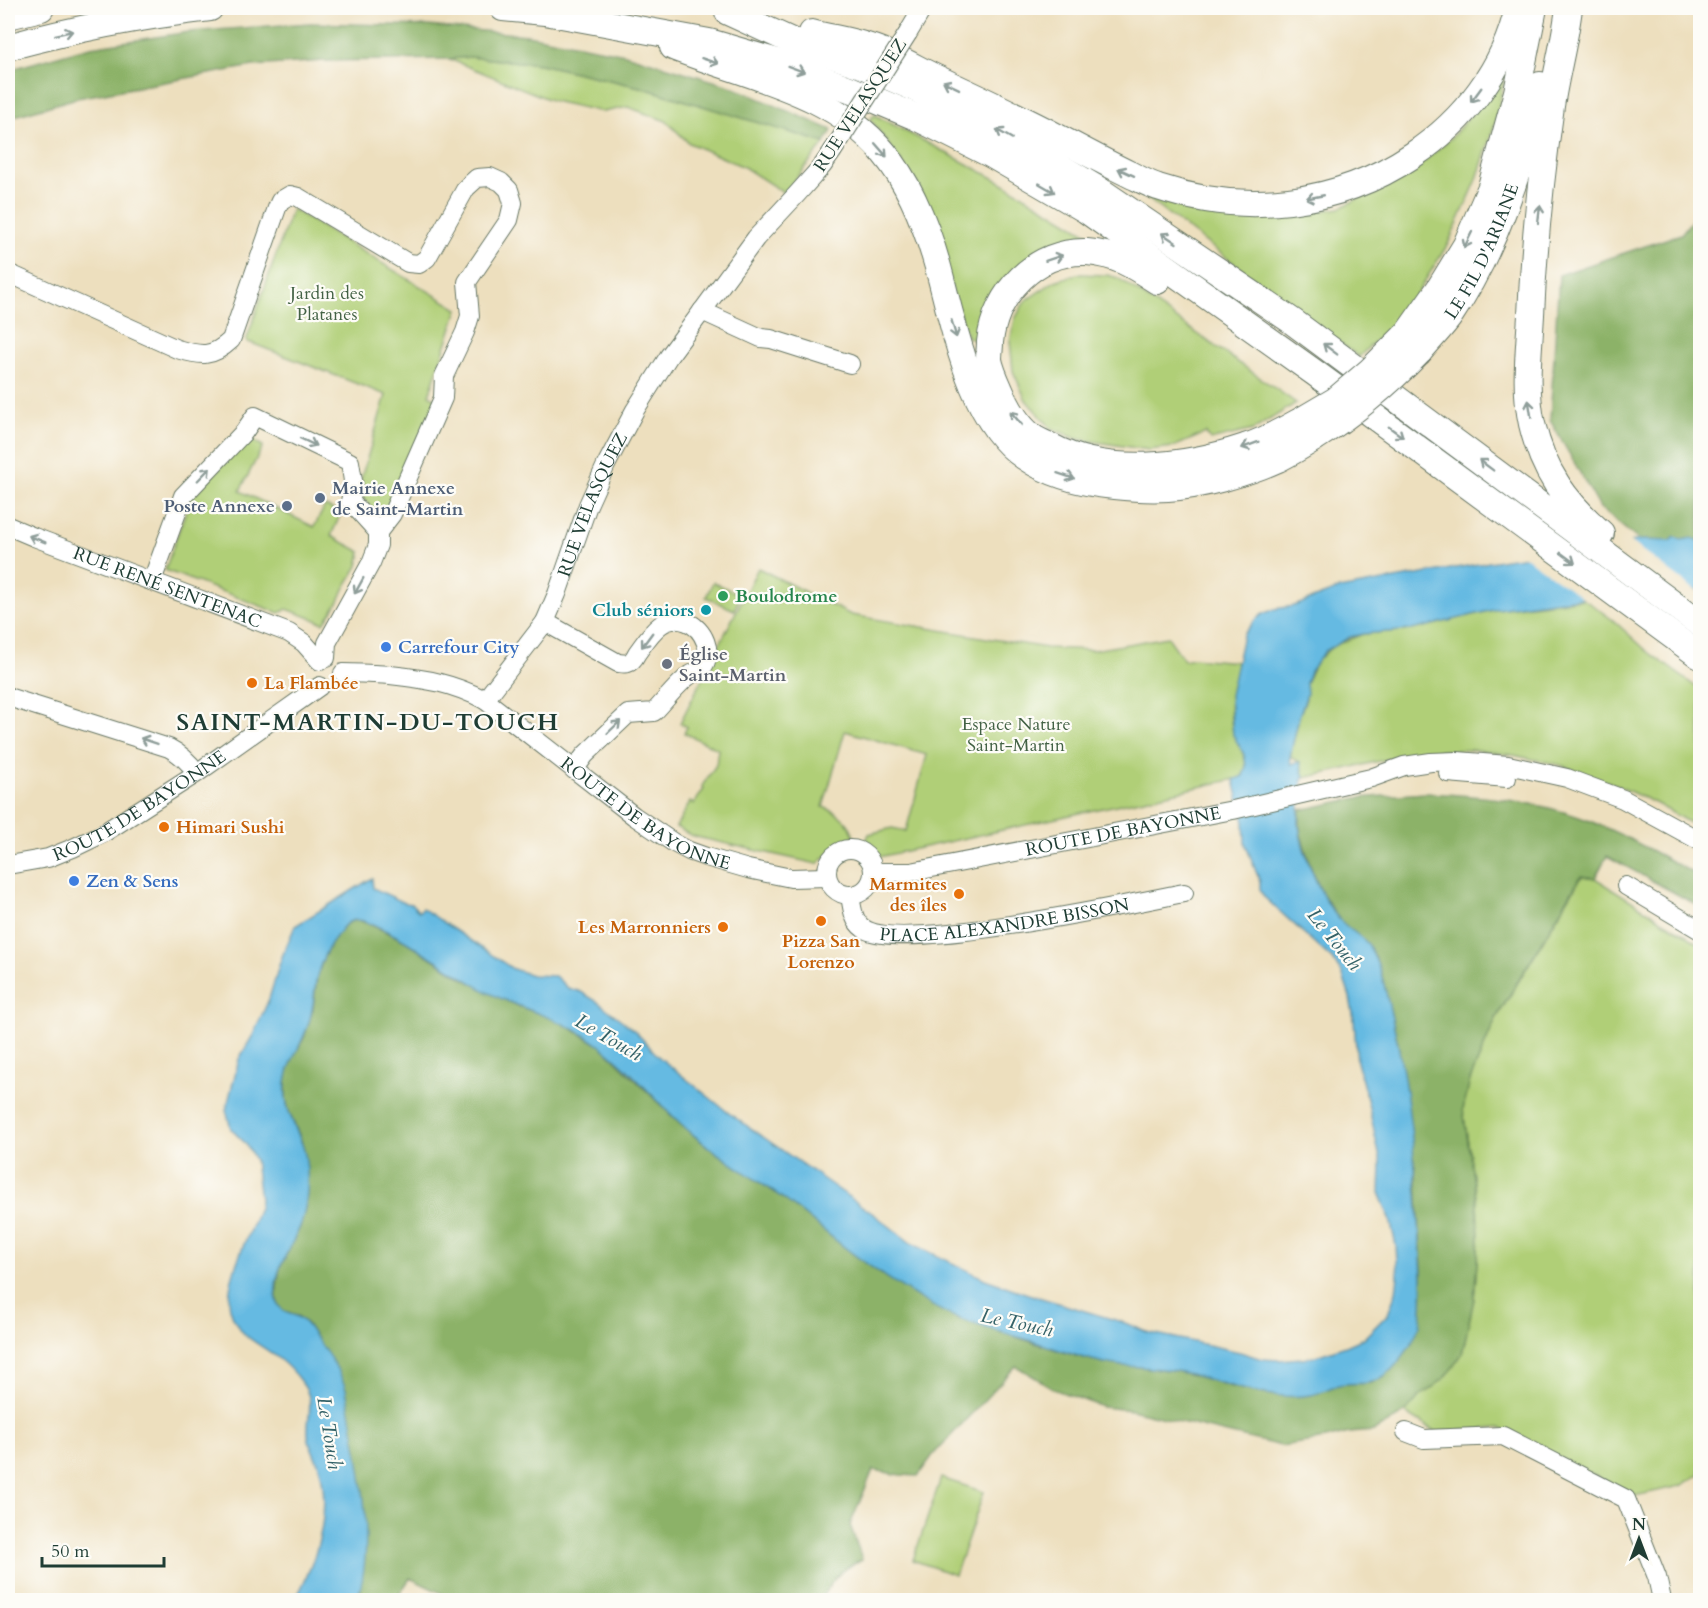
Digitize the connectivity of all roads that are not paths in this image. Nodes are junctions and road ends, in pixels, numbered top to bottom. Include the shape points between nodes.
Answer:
1 (40, 8) edge
2 (210, 8) edge
3 (503, 8) edge
4 (922, 8) edge
5 (1518, 8) edge
6 (1534, 8) edge
7 (1558, 8) edge
8 (1569, 8) edge
9 (719, 10) edge
10 (8, 16) edge
11 (617, 25) junction
12 (8, 47) edge
13 (8, 273) edge
14 (702, 311) junction
15 (1413, 343) junction
16 (850, 364) dead end
17 (1315, 373) junction
18 (1308, 430) junction
19 (8, 526) edge
20 (378, 532) junction
21 (152, 581) junction
22 (1655, 591) junction
23 (545, 622) junction
24 (1701, 624) edge
25 (1701, 656) edge
26 (323, 660) junction
27 (343, 674) junction
28 (320, 686) junction
29 (8, 697) edge
30 (485, 700) junction
31 (574, 770) junction
32 (197, 773) junction
33 (1371, 778) junction
34 (1701, 841) edge
35 (1701, 853) edge
36 (8, 865) edge
37 (873, 872) junction
38 (827, 877) junction
39 (1626, 886) dead end
40 (1184, 893) dead end
41 (850, 895) junction
42 (1701, 930) edge
43 (1406, 1432) dead end
44 (1662, 1600) edge

1 - 10 highway
12 -> 2 highway via 126,19
3 - 11 highway
4 - 14 street, RUE VELASQUEZ, bridge via 823,165 756,238
5 -> 9 highway via 1490,76 1466,109 1424,148 1357,185 1318,197 1276,203 1192,197 1156,186 873,48
6 -> 15 highway, LE FIL D'ARIANE via 1491,188
7 - 15 highway, LE FIL D'ARIANE via 1535,106 1496,231 1448,318
22 -> 8 highway via 1644,565 1568,501 1539,445 1528,401 1532,296 1551,105
22 -> 9 highway via 1292,321 1099,190 1000,132 912,87
11 -> 17 highway via 709,42 784,64 916,117 990,154 1086,210
11 -> 18 highway via 771,80 834,110 863,130 902,179 925,228 970,381 1001,435 1024,457 1061,476 1097,484 1170,488 1239,473 1277,459
13 - 20 street via 177,349 206,355 231,340 277,208 290,195 408,263 419,264 427,258 466,188 477,178 490,177 501,182 513,203 509,219 467,282 470,315 444,376 443,398 392,514
14 - 16 street via 761,338
14 - 23 street, RUE VELASQUEZ via 635,410 606,465
15 - 18 highway, LE FIL D'ARIANE, bridge via 1370,371 1335,400
18 -> 17 highway via 1280,432 1246,447 1151,466 1102,464 1065,454 1031,436 1007,408 989,358 991,333 998,309 1011,287 1042,261 1087,252 1129,262 1275,359
17 -> 25 highway
21 -> 19 street, RUE RENÉ SENTENAC
21 -> 20 street via 183,496 255,416 350,462 354,487 350,501
20 -> 26 street via 375,554 327,643
21 - 26 street, RUE RENÉ SENTENAC via 289,633
22 - 24 highway
23 - 30 street, RUE VELASQUEZ
31 -> 23 street via 628,714 654,712 701,669 707,647 699,630 682,620 672,620 658,626 631,661 618,663
26 - 27 street via 339,662
26 - 28 street via 313,673
27 - 28 street, ROUTE DE BAYONNE via 335,686
27 - 30 street, ROUTE DE BAYONNE via 359,672 440,682
28 - 32 street, ROUTE DE BAYONNE
32 -> 29 street via 169,748
30 - 31 street, ROUTE DE BAYONNE
31 - 38 street, ROUTE DE BAYONNE via 656,832 689,851 791,878
32 - 36 street, ROUTE DE BAYONNE via 102,834 41,859
33 - 34 street, ROUTE DE BAYONNE via 1404,766 1431,762 1484,762 1534,770 1623,799
33 - 35 street, ROUTE DE BAYONNE via 1452,773 1556,787 1633,816
33 - 37 street, ROUTE DE BAYONNE via 1233,810 911,872
37 - 38 street via 864,855 849,849 832,858
37 - 41 street via 866,888
38 - 41 street via 836,890
39 - 42 street
40 - 41 street, PLACE ALEXANDRE BISSON via 969,932 908,935 864,930 856,921
43 - 44 street via 1424,1439 1503,1436 1626,1499 1657,1577

